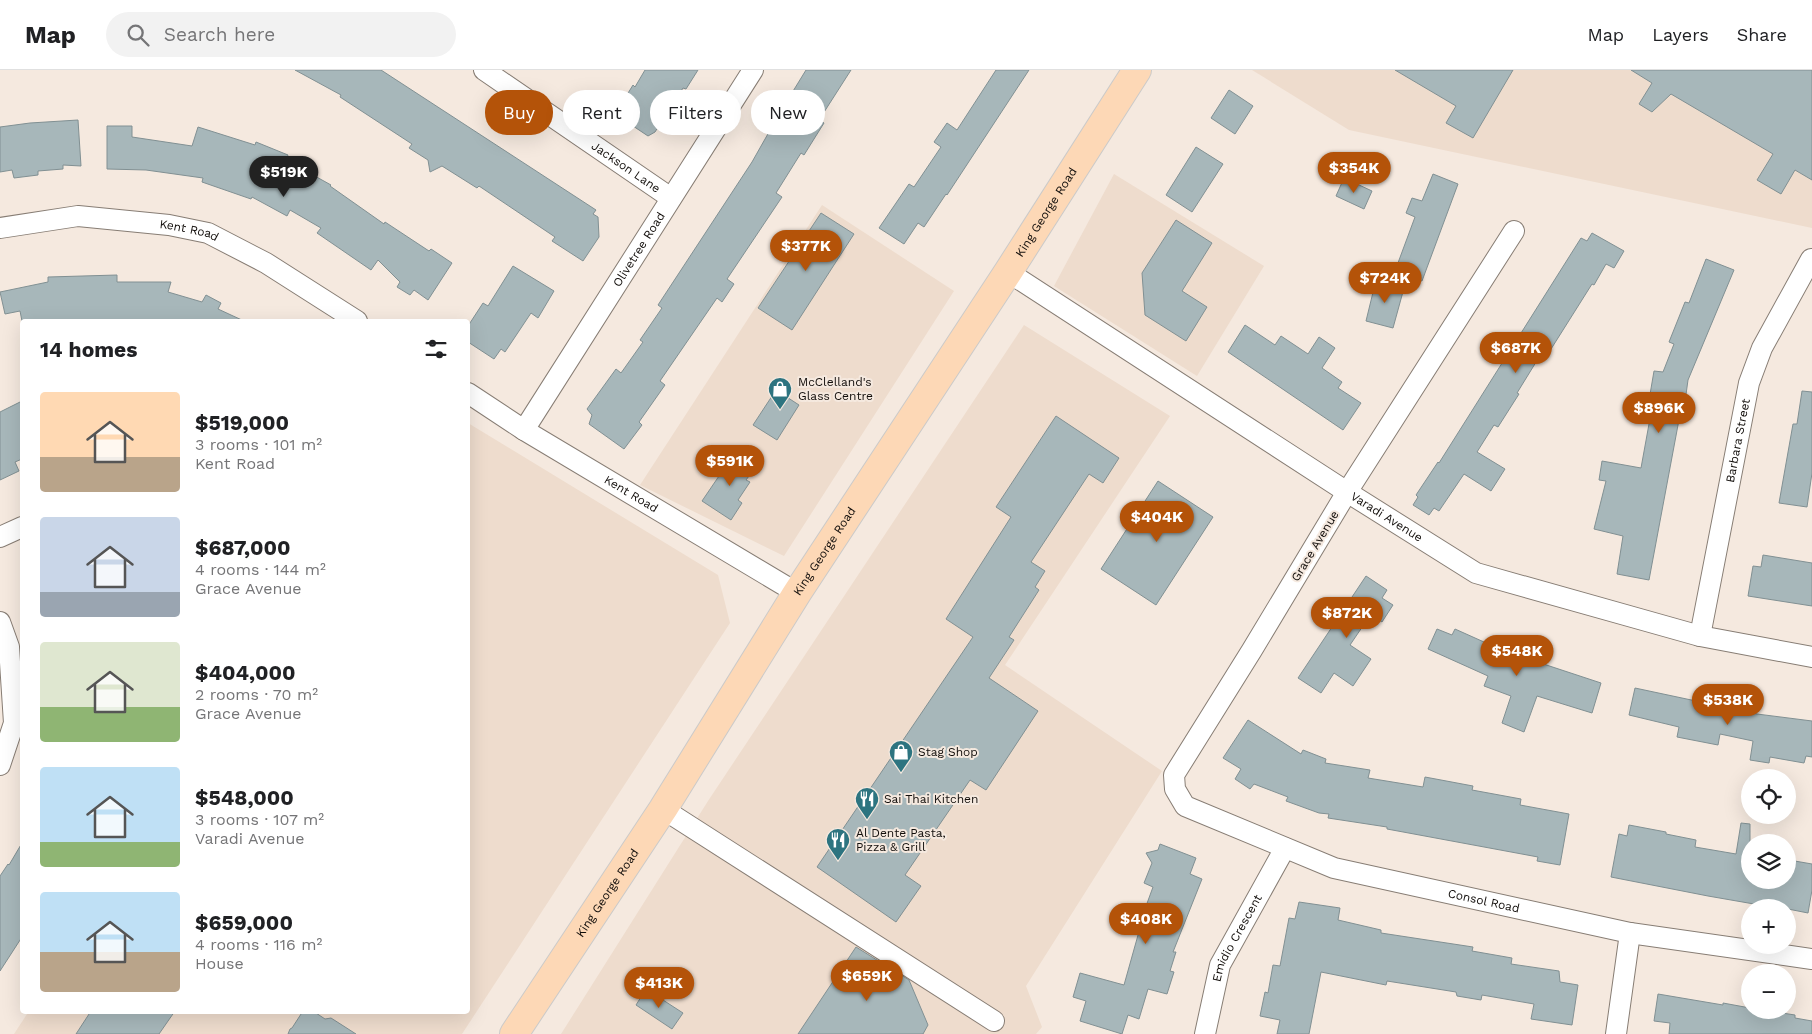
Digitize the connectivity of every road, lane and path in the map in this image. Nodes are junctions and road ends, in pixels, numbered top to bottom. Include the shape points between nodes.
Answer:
1 (484, 70) edge
2 (753, 70) edge
3 (1137, 70) edge
4 (671, 198) junction
5 (0, 228) edge
6 (1514, 231) dead end
7 (1811, 259) edge
8 (1008, 272) junction
9 (353, 319) edge
10 (470, 394) edge
11 (524, 430) junction
12 (1347, 492) junction
13 (20, 528) edge
14 (0, 537) edge
15 (798, 593) junction
16 (0, 622) edge
17 (1700, 636) junction
18 (1812, 657) edge
19 (0, 764) edge
20 (1175, 789) joint
21 (663, 809) junction
22 (1285, 848) junction
23 (1630, 933) junction
24 (1812, 959) edge
25 (994, 1021) dead end
26 (514, 1034) edge
27 (1205, 1034) edge
28 (1616, 1034) edge

1 - 4 street, Jackson Lane
2 - 4 street, Olivetree Road
3 - 8 main road, King George Road
4 - 11 street, Olivetree Road
5 - 9 street, Kent Road via 78,216 168,225 208,233 266,263
6 - 12 street, Grace Avenue
7 - 17 street, Barbara Street via 1762,348 1748,383
8 - 12 street, Varadi Avenue
8 - 15 main road, King George Road
10 - 11 street, Kent Road
11 - 15 street, Kent Road
12 - 17 street, Varadi Avenue via 1476,573
12 - 20 street, Grace Avenue via 1174,775
13 - 14 street
15 - 21 main road, King George Road
16 - 19 street via 8,647 14,723
17 - 18 street, Varadi Avenue
20 - 22 street, Consol Road via 1185,806
21 - 25 street
21 - 26 main road, King George Road
22 - 23 street, Consol Road via 1334,868
22 - 27 street, Emidio Crescent via 1220,965
23 - 24 street, Consol Road
23 - 28 street

